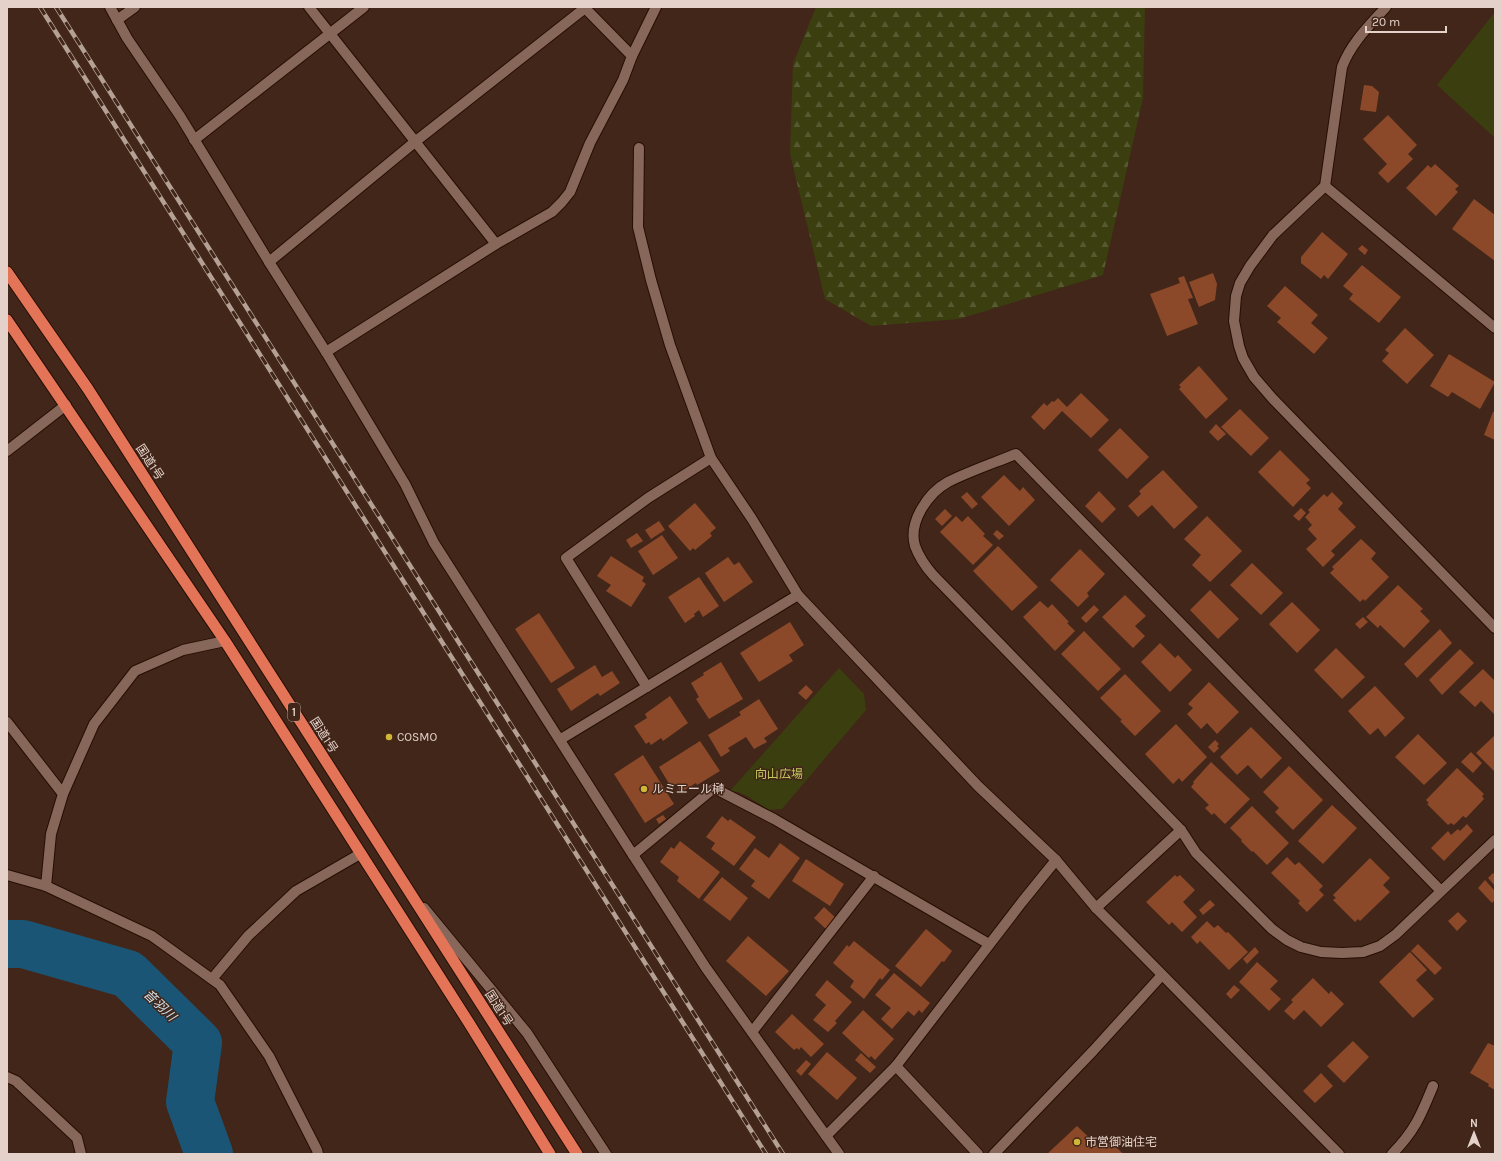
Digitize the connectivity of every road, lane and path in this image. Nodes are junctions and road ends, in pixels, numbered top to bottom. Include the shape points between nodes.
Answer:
1 (110, 7) edge
2 (135, 7) edge
3 (309, 7) edge
4 (364, 7) edge
5 (655, 7) edge
6 (1386, 7) edge
7 (584, 8) edge
8 (118, 20) junction
9 (330, 34) junction
10 (632, 56) junction
11 (194, 140) junction
12 (416, 141) junction
13 (639, 148) dead end
14 (1325, 186) junction
15 (496, 244) junction
16 (269, 262) junction
17 (7, 272) edge
18 (7, 320) edge
19 (1495, 328) edge
20 (326, 352) junction
21 (66, 405) junction
22 (7, 451) edge
23 (711, 458) junction
24 (798, 595) junction
25 (1495, 628) edge
26 (225, 641) junction
27 (647, 687) junction
28 (7, 722) edge
29 (560, 739) junction
30 (63, 794) junction
31 (1181, 830) junction
32 (1495, 840) edge
33 (360, 854) junction
34 (633, 855) junction
35 (1056, 860) junction
36 (7, 874) edge
37 (874, 876) junction
38 (403, 882) junction
39 (46, 886) junction
40 (1441, 891) junction
41 (1096, 908) junction
42 (989, 944) junction
43 (1162, 975) junction
44 (212, 979) junction
45 (752, 1032) junction
46 (896, 1066) junction
47 (7, 1077) edge
48 (1433, 1086) dead end
49 (826, 1136) junction
50 (80, 1154) edge
51 (318, 1154) edge
52 (550, 1154) edge
53 (577, 1154) edge
54 (606, 1154) edge
55 (839, 1154) edge
56 (978, 1154) edge
57 (994, 1154) edge
58 (1339, 1154) edge
59 (1392, 1154) edge

1 - 8 street
2 - 8 street
3 - 9 street
4 - 9 street
5 - 10 street
6 - 14 street via 1350,48 1342,67
7 - 10 street
7 - 12 street
8 - 11 street via 127,38
9 - 11 street
9 - 12 street
10 - 15 street via 623,80 590,143 570,192 552,212
11 - 16 street
12 - 15 street
12 - 16 street
13 - 23 street via 638,227 670,345
14 - 19 street
14 - 25 street via 1273,235 1240,283 1235,301 1234,321 1243,358 1254,377 1273,399
15 - 20 street
16 - 20 street
17 - 38 highway, 国道1号 / 1 via 88,388
18 - 21 highway, 1
20 - 29 street via 406,484 434,543
21 - 22 street
21 - 26 highway, 1
23 - 24 street
23 - 27 street via 648,498 566,558
24 - 27 street
24 - 35 street via 978,786
26 - 30 street via 183,650 135,671 94,724
26 - 33 highway, 1
27 - 29 street
28 - 30 street
29 - 34 street
30 - 39 street via 51,834
31 - 40 street via 1196,853 1272,930 1287,940 1311,950 1353,953 1380,946
31 - 40 street via 942,586 924,564 915,547 915,527 923,507 933,494 948,482 1016,454
31 - 41 street
32 - 40 street
33 - 44 street via 296,891 248,936
33 - 52 highway, 1
34 - 37 street via 714,788
34 - 45 street via 706,968
35 - 41 street
35 - 42 street
36 - 39 street
37 - 42 street
37 - 45 street
38 - 53 highway, 国道1号 / 1
38 - 54 street via 527,1033
39 - 44 street via 152,936
41 - 43 street
42 - 46 street
43 - 57 street
43 - 58 street
44 - 51 street via 220,985 269,1056
45 - 49 street
46 - 49 street
46 - 56 street
47 - 50 street via 16,1081 77,1138
48 - 59 street via 1418,1122
49 - 55 street

